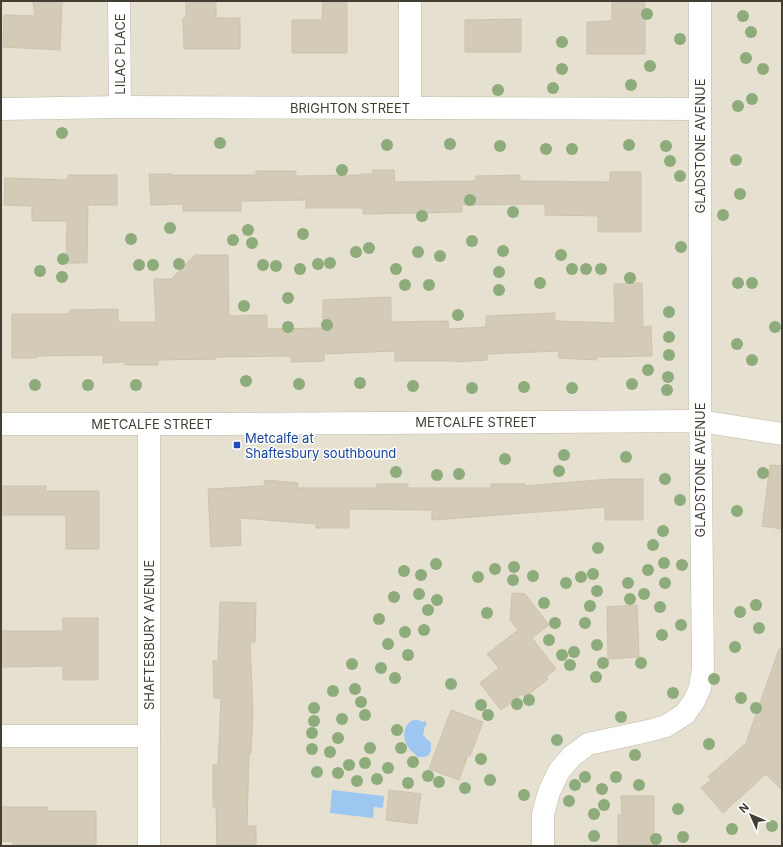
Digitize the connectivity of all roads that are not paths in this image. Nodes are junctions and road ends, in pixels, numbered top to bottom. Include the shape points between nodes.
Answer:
1 (120, 1) edge
2 (410, 1) edge
3 (700, 1) edge
4 (120, 107) junction
5 (410, 108) junction
6 (1, 109) edge
7 (700, 109) junction
8 (700, 421) junction
9 (1, 424) edge
10 (149, 424) junction
11 (782, 434) edge
12 (1, 736) edge
13 (149, 736) junction
14 (149, 846) edge
15 (543, 846) edge

1 - 4 street, LILAC PLACE
2 - 5 street
3 - 7 street, GLADSTONE AVENUE
4 - 5 street, BRIGHTON STREET
4 - 6 street, BRIGHTON STREET
5 - 7 street, BRIGHTON STREET
7 - 8 street, GLADSTONE AVENUE
8 - 10 street, METCALFE STREET
8 - 11 street, METCALFE STREET
8 - 15 street, GLADSTONE AVENUE via 700,688 685,714 670,724 588,744 572,756 559,771 549,792 543,814
9 - 10 street, METCALFE STREET
10 - 13 street, SHAFTESBURY AVENUE
12 - 13 street
13 - 14 street, SHAFTESBURY AVENUE

